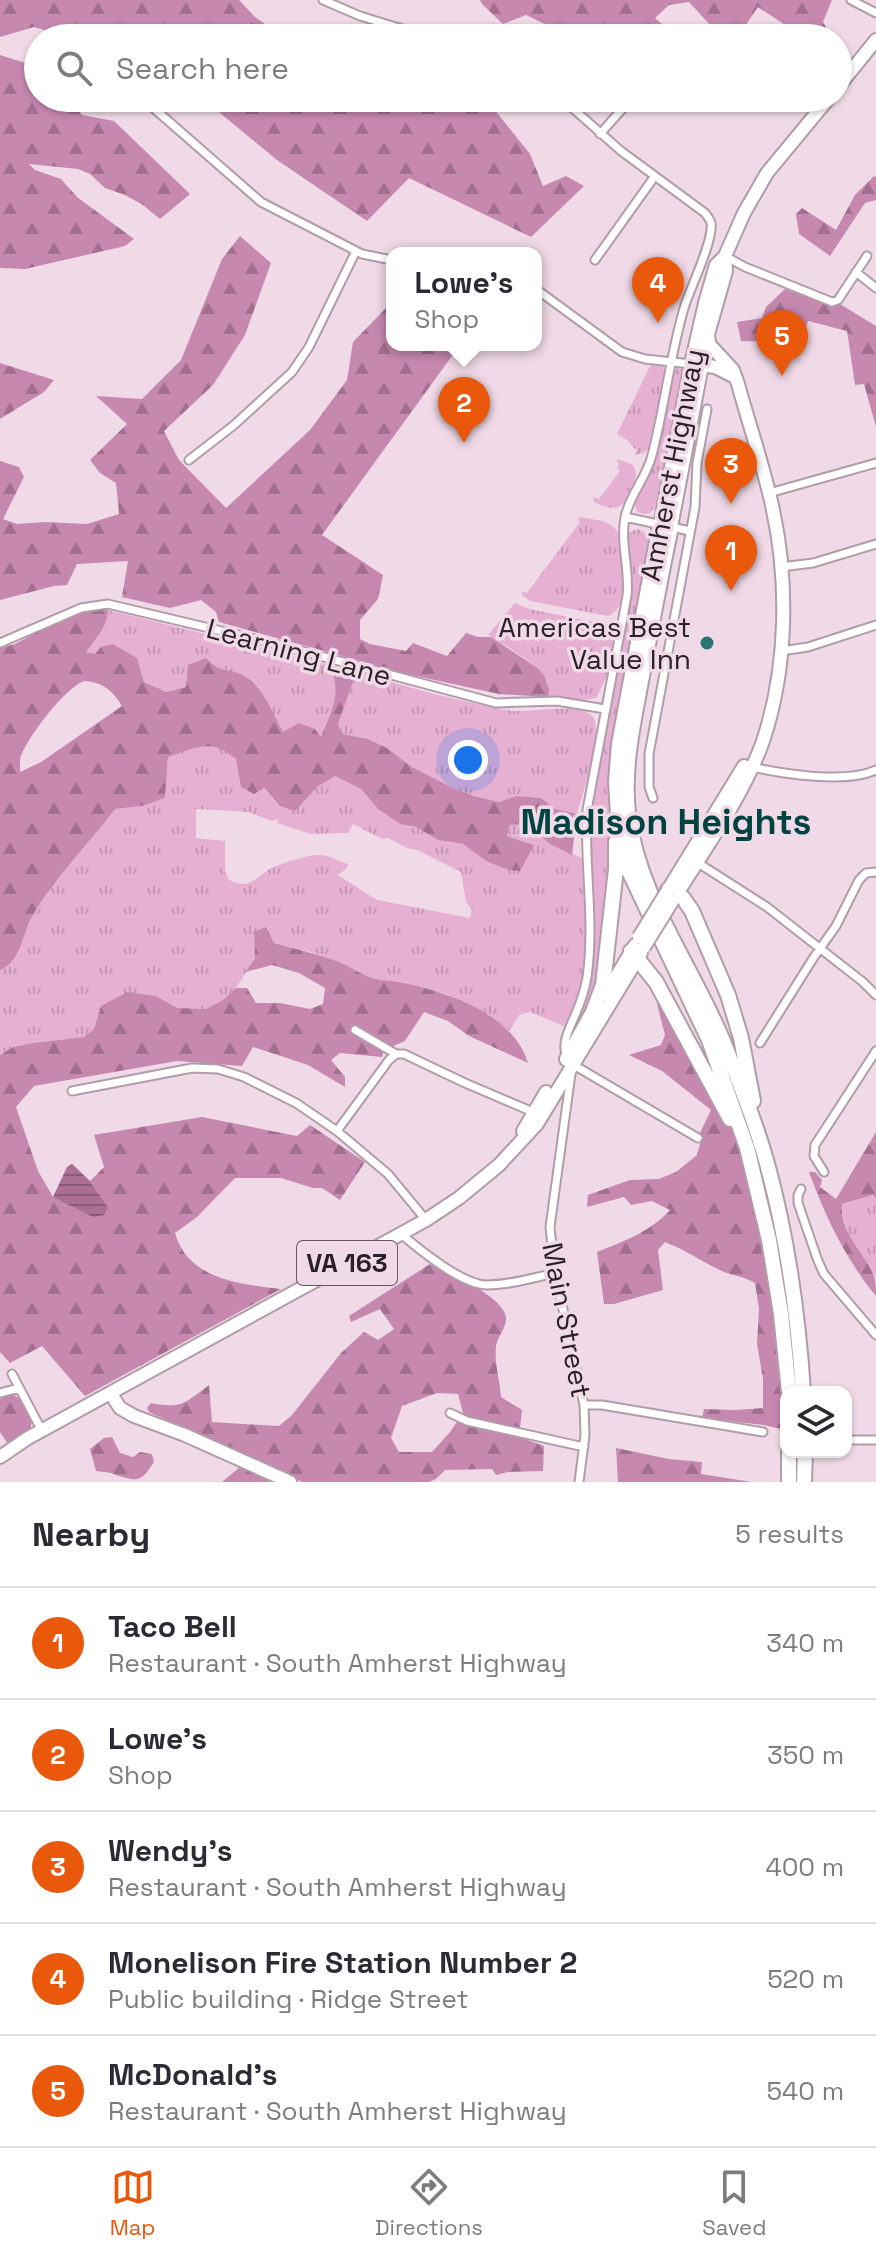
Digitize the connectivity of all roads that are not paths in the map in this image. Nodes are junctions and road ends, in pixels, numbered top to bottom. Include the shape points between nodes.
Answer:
1 (323, 0) edge
2 (851, 0) edge
3 (876, 13) edge
4 (386, 24) edge
5 (876, 40) edge
6 (852, 70) edge
7 (158, 112) edge
8 (576, 112) edge
9 (620, 112) edge
10 (818, 112) edge
11 (600, 134) junction
12 (655, 176) junction
13 (356, 251) junction
14 (725, 256) junction
15 (867, 256) dead end
16 (386, 259) edge
17 (595, 260) dead end
18 (856, 272) junction
19 (876, 288) edge
20 (542, 294) edge
21 (708, 334) junction
22 (671, 362) junction
23 (696, 364) junction
24 (736, 379) junction
25 (707, 409) dead end
26 (189, 460) dead end
27 (876, 463) edge
28 (769, 493) junction
29 (625, 517) junction
30 (666, 526) junction
31 (690, 531) junction
32 (876, 544) edge
33 (781, 567) junction
34 (876, 625) edge
35 (0, 643) edge
36 (781, 651) junction
37 (605, 709) junction
38 (769, 717) junction
39 (752, 767) junction
40 (876, 770) edge
41 (653, 798) dead end
42 (616, 805) junction
43 (692, 860) junction
44 (875, 872) edge
45 (673, 894) junction
46 (638, 948) junction
47 (820, 949) junction
48 (876, 995) edge
49 (355, 1030) dead end
50 (760, 1043) dead end
51 (876, 1051) edge
52 (396, 1054) junction
53 (570, 1061) junction
54 (72, 1091) dead end
55 (533, 1112) junction
56 (337, 1131) junction
57 (698, 1138) dead end
58 (517, 1145) junction
59 (765, 1156) junction
60 (753, 1172) junction
61 (824, 1172) dead end
62 (801, 1189) dead end
63 (426, 1220) junction
64 (401, 1234) junction
65 (555, 1273) junction
66 (876, 1335) edge
67 (12, 1374) dead end
68 (788, 1386) edge
69 (803, 1386) edge
70 (19, 1388) junction
71 (115, 1391) junction
72 (0, 1393) edge
73 (584, 1405) junction
74 (450, 1413) dead end
75 (42, 1431) junction
76 (763, 1432) dead end
77 (852, 1440) edge
78 (876, 1440) edge
79 (584, 1447) junction
80 (0, 1457) edge
81 (789, 1458) edge
82 (805, 1458) edge
83 (290, 1482) edge
84 (579, 1482) edge
85 (789, 1482) edge
86 (804, 1482) edge

1 - 4 street
2 - 3 street
5 - 6 main road
7 - 13 street via 261,202
8 - 11 street
9 - 11 street
10 - 14 main road via 759,185
11 - 12 street
12 - 17 street
12 - 22 street via 705,213 711,224
13 - 16 street
13 - 26 street via 292,372
14 - 18 street via 832,302
14 - 21 main road, Amherst Highway via 726,271
14 - 23 main road, Amherst Highway via 716,265 705,303
15 - 18 street
18 - 19 street
20 - 22 street via 622,352
21 - 23 main road, Amherst Highway
21 - 24 main road via 709,344
22 - 23 street
22 - 29 street via 652,456
23 - 24 main road via 722,369
23 - 30 main road, Amherst Highway
24 - 28 main road, VA 163
25 - 31 street
27 - 28 street
28 - 33 main road, VA 163
29 - 30 street
29 - 37 street, Main Street via 628,585
30 - 31 street
30 - 42 highway, Amherst Highway via 619,744
30 - 59 highway, Amherst Highway via 631,735 629,815 645,880 715,1023
31 - 41 street via 649,754
32 - 33 street
33 - 36 main road, VA 163
34 - 36 street
35 - 37 street, Learning Lane via 81,608 108,604 496,703 557,701
36 - 38 main road, VA 163
37 - 53 street, Main Street via 587,810 589,966 565,1038
38 - 39 main road, VA 163
38 - 43 main road, VA 163
39 - 40 street via 842,777
39 - 43 main road, VA 163
42 - 53 highway via 616,869 603,985
42 - 60 highway, Amherst Highway via 629,871 709,1040
43 - 45 main road, VA 163
43 - 47 street via 767,907
44 - 47 street via 859,880
45 - 46 main road, VA 163, bridge
45 - 59 highway via 692,911 728,995
46 - 53 main road, VA 163
46 - 60 highway via 735,1127
47 - 48 street
47 - 50 street
49 - 52 street
51 - 61 street via 815,1145 814,1156
52 - 55 street
52 - 56 street
53 - 55 main road, VA 163
53 - 57 street
53 - 58 main road, VA 163 via 537,1124
53 - 65 street, Main Street via 550,1211
54 - 56 street via 180,1069 218,1069 272,1089
55 - 58 main road, VA 163
56 - 63 street via 388,1174
58 - 63 main road, VA 163 via 478,1183
59 - 69 highway, Amherst Highway via 791,1278
60 - 68 highway, Amherst Highway via 769,1240
62 - 66 street via 798,1203 818,1261
63 - 64 main road, VA 163
64 - 65 street via 477,1284
64 - 71 main road, VA 163
65 - 73 street, Main Street
67 - 70 street
70 - 72 street
70 - 75 street
71 - 75 main road, VA 163
71 - 83 main road via 116,1404 124,1411
73 - 76 street
73 - 79 street, Main Street
74 - 79 street
75 - 80 main road, VA 163
77 - 78 street
79 - 84 street, Main Street
81 - 85 highway
82 - 86 highway

